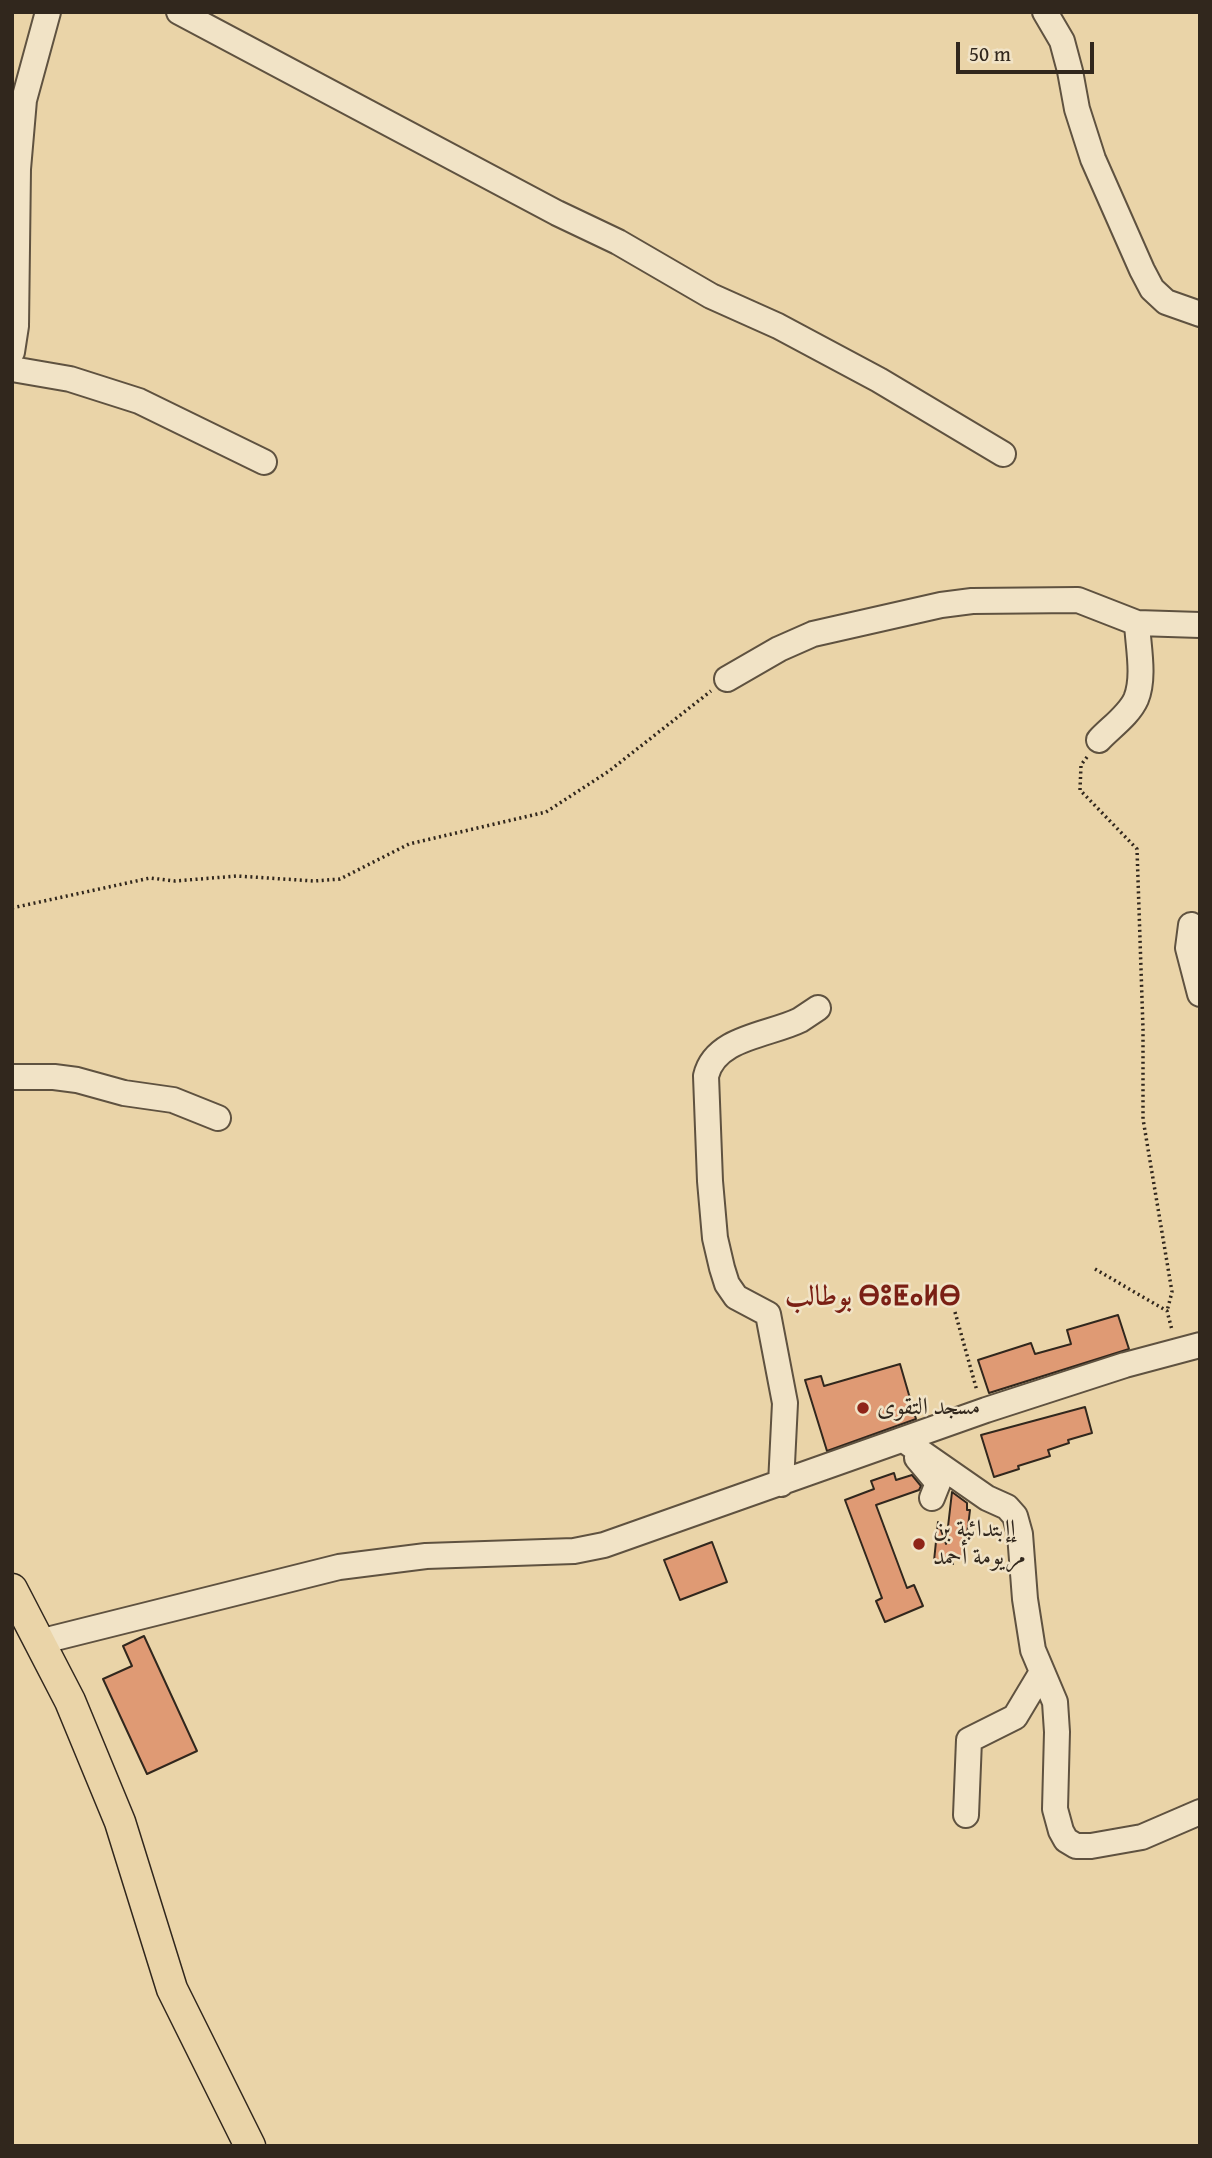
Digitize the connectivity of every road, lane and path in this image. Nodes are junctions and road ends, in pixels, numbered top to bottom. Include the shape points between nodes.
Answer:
1 (48, 12) edge
2 (179, 12) edge
3 (1045, 12) edge
4 (1200, 314) edge
5 (12, 352) edge
6 (12, 369) edge
7 (1003, 454) dead end
8 (264, 462) dead end
9 (1137, 623) junction
10 (1200, 625) edge
11 (727, 679) joint
12 (1099, 740) joint
13 (12, 908) edge
14 (1191, 925) dead end
15 (1200, 994) edge
16 (818, 1008) dead end
17 (12, 1077) edge
18 (218, 1118) dead end
19 (1095, 1269) dead end
20 (1167, 1311) junction
21 (954, 1312) dead end
22 (1194, 1348) edge
23 (983, 1411) junction
24 (910, 1444) junction
25 (781, 1484) junction
26 (932, 1498) dead end
27 (12, 1589) edge
28 (39, 1642) junction
29 (1042, 1672) junction
30 (1200, 1812) edge
31 (966, 1815) dead end
32 (250, 2146) edge

1 - 5 street via 24,100
2 - 7 street via 879,380
3 - 4 street via 1062,41 1093,159 1152,289 1166,302
6 - 8 street via 70,379 139,401
9 - 10 street
9 - 11 street via 1078,600 941,605 813,634
9 - 12 street via 1140,681 1136,698
11 - 13 path via 609,771 545,812 409,844 340,879 150,878
12 - 20 path via 1081,765 1080,790 1137,849 1143,1119 1172,1292
14 - 15 street via 1188,948
16 - 25 street via 730,1046 712,1061 706,1076 715,1238 731,1291 768,1314 785,1403
17 - 18 street via 76,1080 173,1100
19 - 20 path
20 - 22 path
21 - 23 path
22 - 23 street
23 - 24 street
24 - 25 street
24 - 26 street via 938,1483
24 - 29 street via 1015,1516 1028,1624
25 - 28 street via 604,1545 574,1551 426,1556 339,1567
27 - 28 main road
28 - 32 main road via 70,1701 120,1822 172,1989
29 - 30 street via 1055,1702 1055,1810 1066,1840 1076,1846 1132,1840
29 - 31 street via 1015,1717 969,1740

